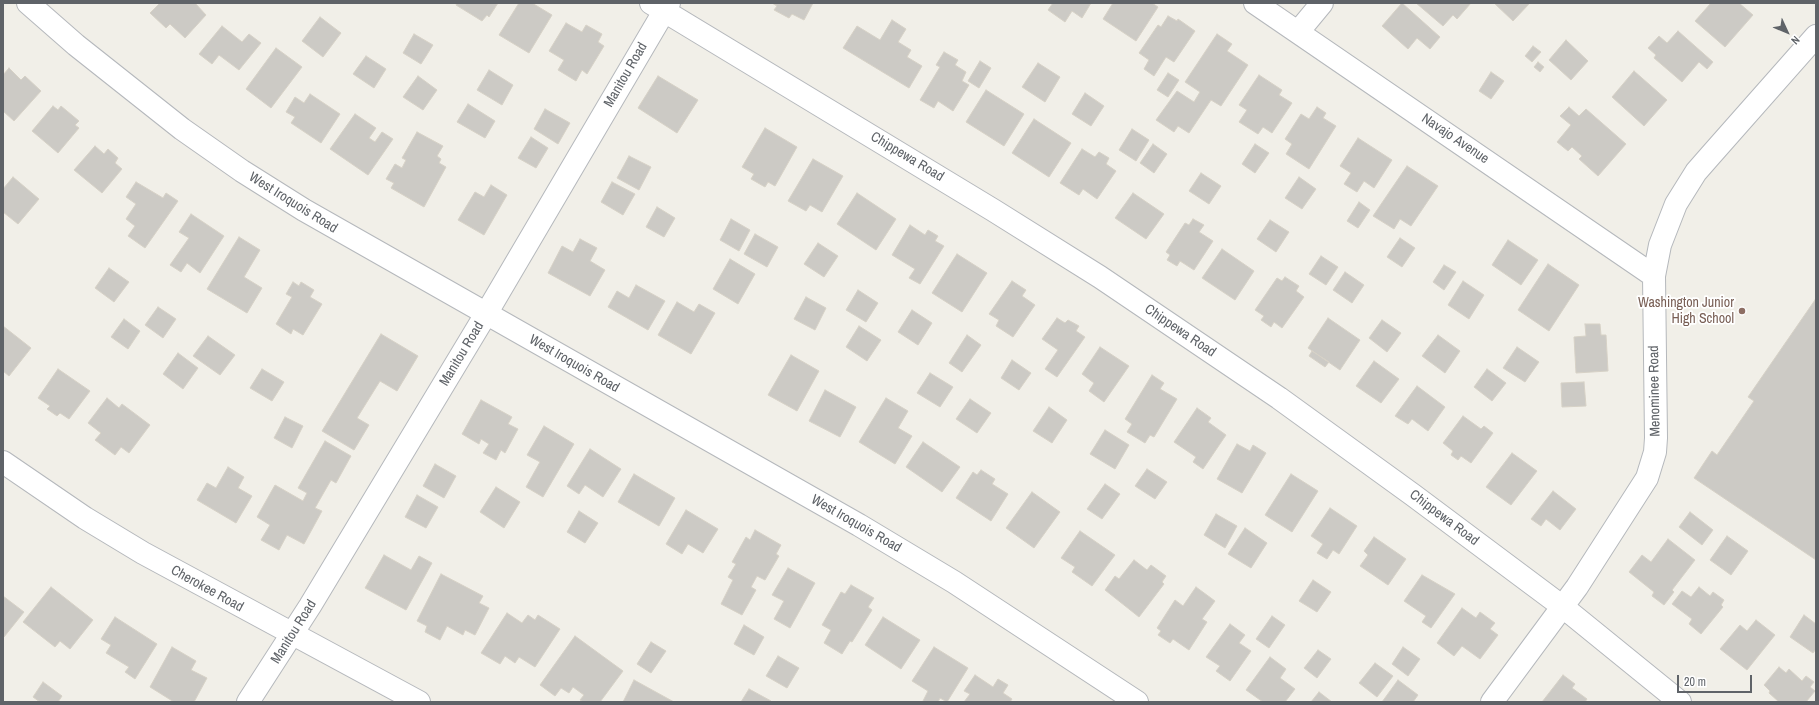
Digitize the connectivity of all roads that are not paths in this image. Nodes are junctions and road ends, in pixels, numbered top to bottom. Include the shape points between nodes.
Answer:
1 (28, 3) edge
2 (1255, 3) edge
3 (1322, 3) edge
4 (661, 6) edge
5 (1298, 32) junction
6 (1816, 36) edge
7 (1654, 276) junction
8 (486, 314) junction
9 (3, 462) edge
10 (1562, 607) junction
11 (293, 635) junction
12 (248, 702) edge
13 (419, 702) edge
14 (1137, 702) edge
15 (1492, 702) edge
16 (1680, 702) edge

1 - 8 street, West Iroquois Road via 132,91 242,171 340,232
2 - 5 street, Navajo Avenue
3 - 5 street
4 - 8 street, Manitou Road
4 - 10 street, Chippewa Road via 1100,277 1285,402
5 - 7 street, Navajo Avenue
6 - 7 street, Menominee Road via 1696,172 1676,204 1664,232
7 - 10 street, Menominee Road via 1657,426 1655,452 1639,493
8 - 11 street, Manitou Road
8 - 14 street, West Iroquois Road via 859,525 960,586
9 - 11 street, Cherokee Road via 85,518 143,553
10 - 15 street, Menominee Road
10 - 16 street, Chippewa Road
11 - 12 street, Manitou Road
11 - 13 street, Cherokee Road

